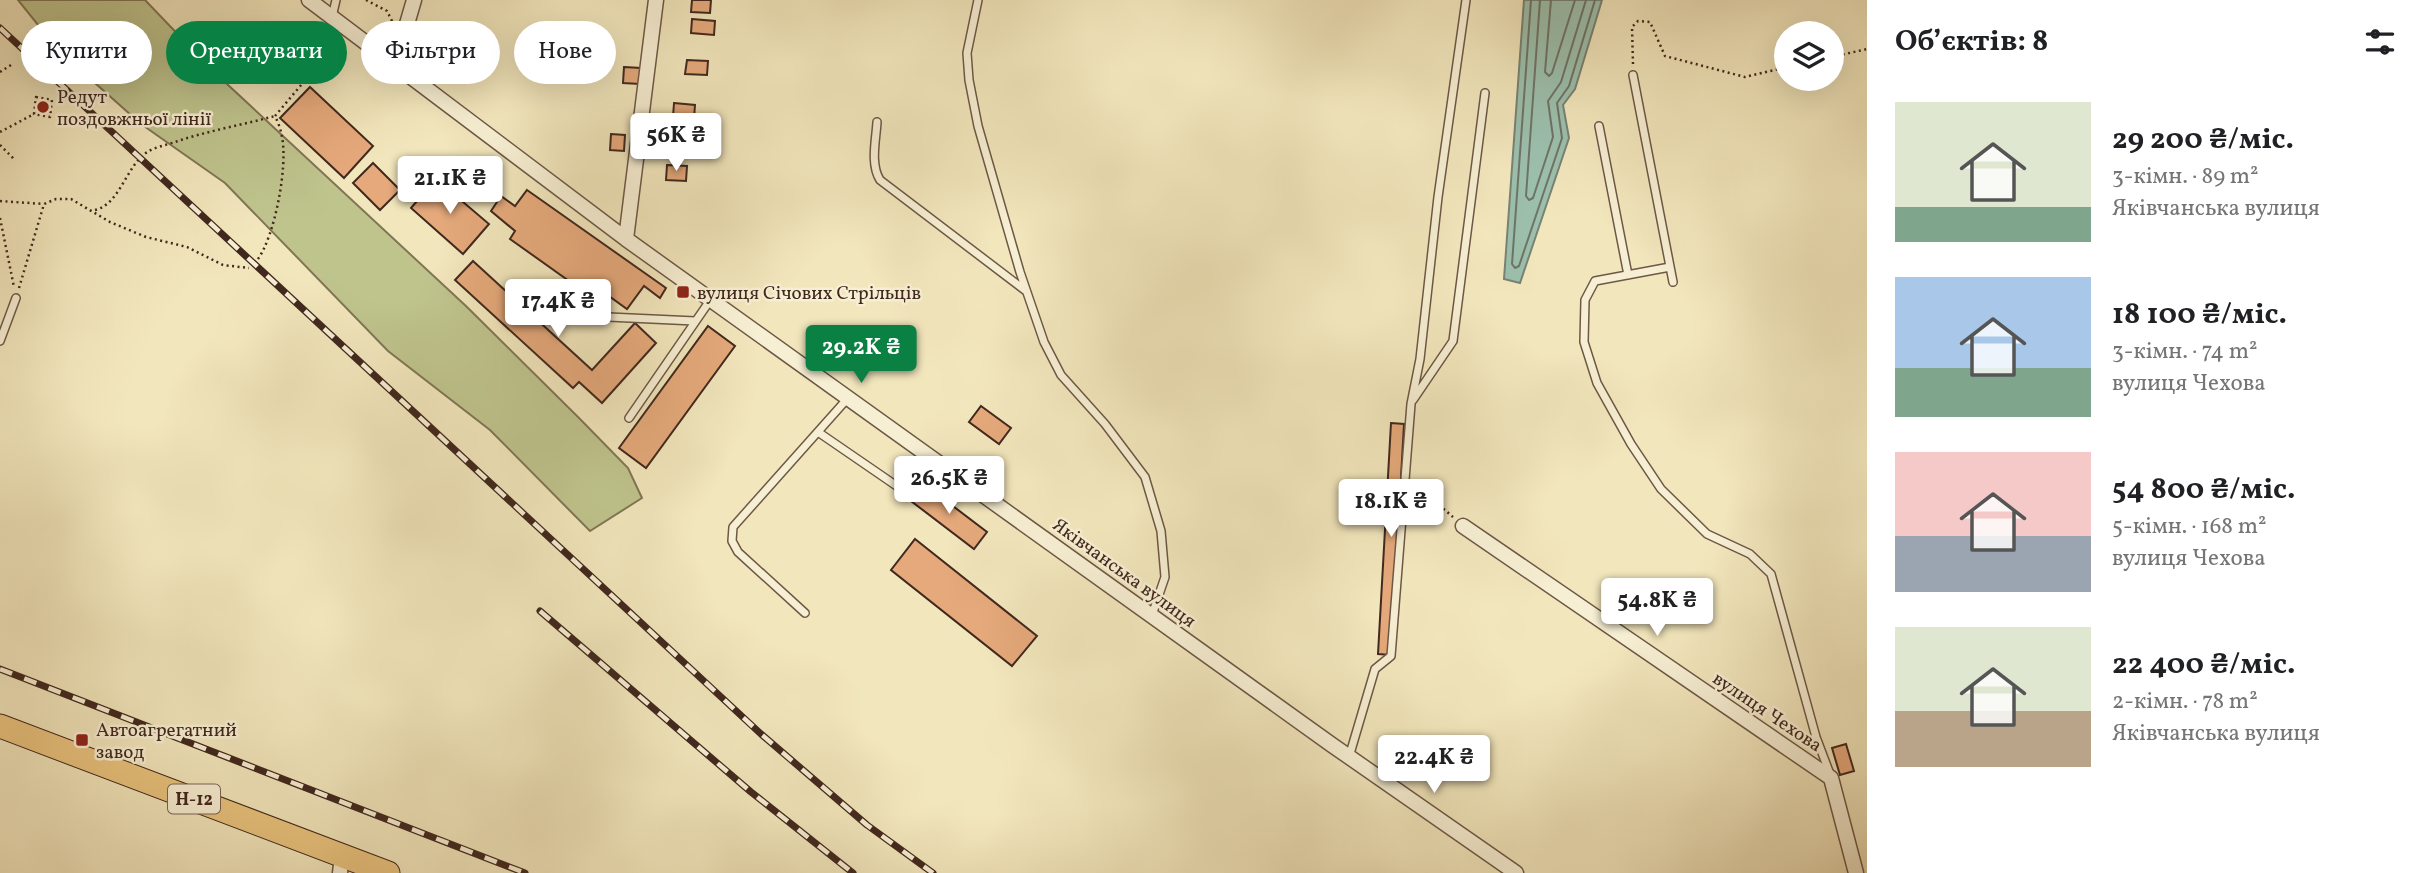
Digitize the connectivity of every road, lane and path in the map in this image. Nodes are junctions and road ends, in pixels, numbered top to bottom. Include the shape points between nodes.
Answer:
1 (309, 0) edge
2 (337, 0) edge
3 (366, 0) edge
4 (414, 0) edge
5 (656, 0) edge
6 (978, 0) edge
7 (1466, 0) edge
8 (332, 18) junction
9 (392, 21) edge
10 (408, 21) edge
11 (348, 29) junction
12 (361, 39) edge
13 (1867, 49) edge
14 (1844, 54) edge
15 (11, 65) dead end
16 (1774, 70) edge
17 (0, 72) edge
18 (1633, 75) joint
19 (419, 84) edge
20 (1485, 93) dead end
21 (34, 114) junction
22 (275, 116) junction
23 (877, 122) dead end
24 (1599, 126) dead end
25 (0, 132) edge
26 (0, 145) edge
27 (14, 159) dead end
28 (0, 201) edge
29 (44, 204) junction
30 (93, 210) junction
31 (0, 218) edge
32 (626, 239) junction
33 (258, 259) dead end
34 (1670, 267) junction
35 (249, 268) dead end
36 (1628, 275) junction
37 (1673, 282) dead end
38 (1027, 291) junction
39 (556, 294) dead end
40 (16, 298) junction
41 (711, 299) junction
42 (695, 321) junction
43 (0, 341) edge
44 (849, 397) junction
45 (1411, 404) junction
46 (629, 418) dead end
47 (818, 432) junction
48 (904, 491) dead end
49 (1404, 496) junction
50 (1463, 526) joint
51 (805, 613) dead end
52 (1152, 615) junction
53 (0, 726) edge
54 (1349, 757) junction
55 (1831, 778) junction
56 (341, 864) edge
57 (388, 873) edge
58 (1516, 873) edge
59 (1856, 873) edge

1 - 8 street, Яківчанська вулиця
2 - 8 lane
3 - 9 path via 387,10
4 - 10 street
5 - 32 street
6 - 38 lane via 967,53 968,80
7 - 45 lane
8 - 11 street, Яківчанська вулиця
11 - 12 street, Яківчанська вулиця
11 - 22 path
13 - 14 path
15 - 17 path
16 - 18 path via 1745,77 1665,56 1650,22 1638,22 1632,27
18 - 34 lane
19 - 32 street, Яківчанська вулиця
20 - 45 lane via 1453,341
21 - 21 path via 50,117 52,100 36,97
21 - 25 path
22 - 30 path via 149,151 132,165 109,200
22 - 33 path via 282,136 284,172 266,247
23 - 38 lane via 875,173 880,180
24 - 36 lane
26 - 27 path
28 - 29 path
29 - 30 path via 64,197
29 - 40 path
30 - 35 path via 146,237 187,247 223,265
31 - 40 path
32 - 41 street, Яківчанська вулиця
34 - 36 lane
34 - 37 lane
36 - 55 lane via 1595,281 1585,300 1584,342 1597,383 1661,489 1707,534 1750,554 1771,574
38 - 52 lane via 1061,375 1145,477 1161,531 1165,577
39 - 42 lane via 587,316
40 - 43 lane
41 - 42 lane
41 - 44 street, Яківчанська вулиця
42 - 46 lane
44 - 47 lane
44 - 52 street, Яківчанська вулиця
45 - 49 lane
47 - 48 lane
47 - 51 lane via 733,527 732,541 738,552
49 - 50 path via 1432,499
49 - 54 lane via 1391,656 1375,669
50 - 55 street, вулиця Чехова
52 - 54 street, Яківчанська вулиця
53 - 56 main road, Н-12
54 - 58 street, Яківчанська вулиця
55 - 59 street, вулиця Чехова
56 - 57 main road, Н-12

